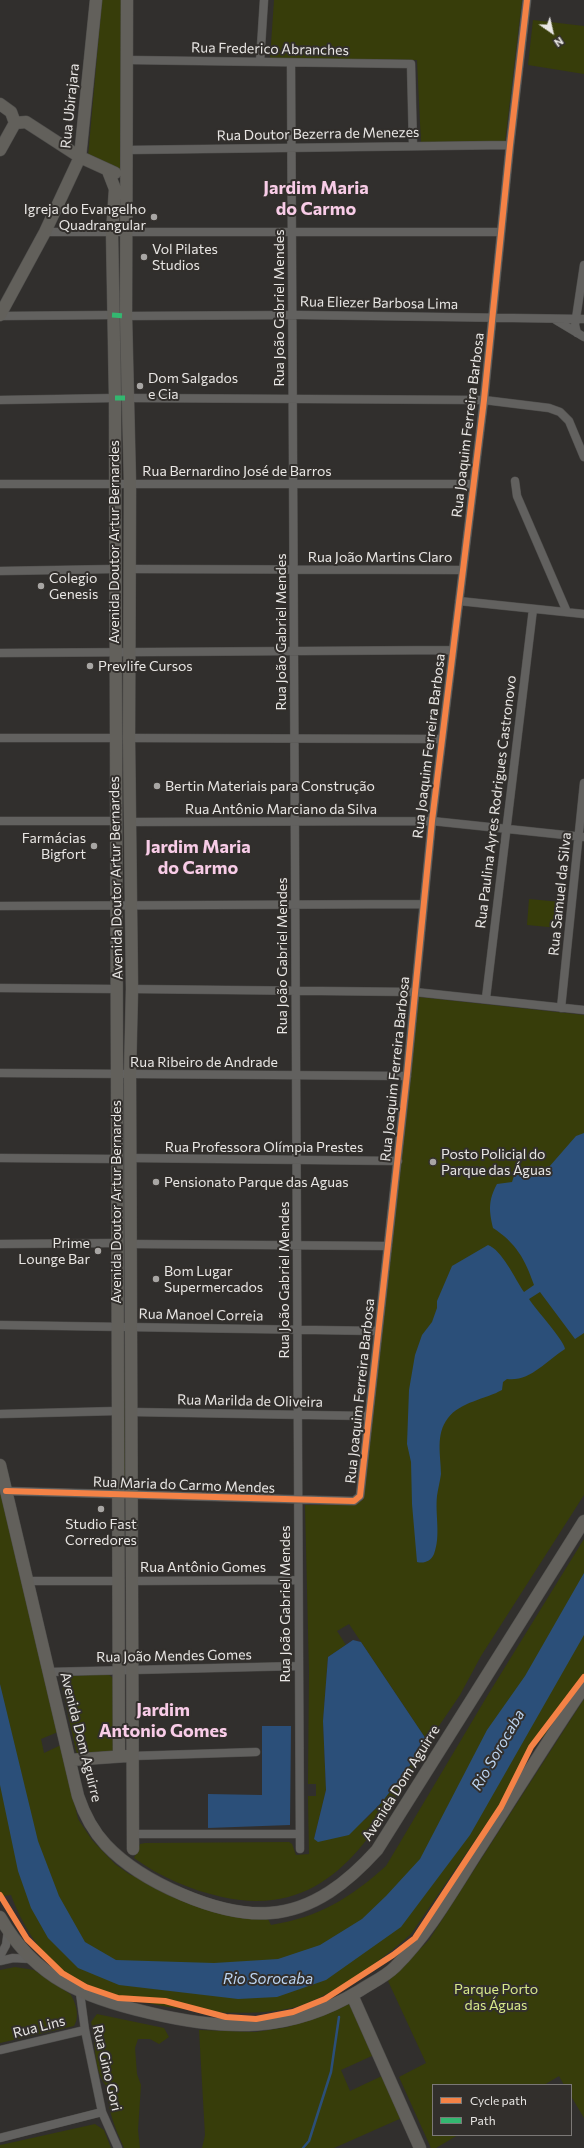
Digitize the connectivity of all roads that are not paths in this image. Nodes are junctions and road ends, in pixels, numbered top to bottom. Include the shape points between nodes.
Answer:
1 (96, 0) edge
2 (127, 0) edge
3 (264, 0) edge
4 (527, 0) edge
5 (128, 60) junction
6 (260, 62) junction
7 (291, 63) junction
8 (0, 104) edge
9 (14, 124) junction
10 (510, 145) junction
11 (413, 146) junction
12 (292, 148) junction
13 (0, 150) edge
14 (127, 150) junction
15 (80, 157) junction
16 (108, 171) junction
17 (127, 177) junction
18 (45, 232) junction
19 (112, 232) junction
20 (127, 232) junction
21 (292, 232) junction
22 (501, 232) junction
23 (584, 265) edge
24 (292, 314) junction
25 (0, 315) edge
26 (112, 316) junction
27 (126, 316) junction
28 (493, 317) junction
29 (553, 318) junction
30 (580, 319) edge
31 (581, 335) edge
32 (114, 398) junction
33 (129, 398) junction
34 (293, 399) junction
35 (0, 400) edge
36 (484, 400) junction
37 (584, 457) edge
38 (515, 481) dead end
39 (0, 484) edge
40 (114, 484) junction
41 (130, 484) junction
42 (293, 484) junction
43 (473, 484) junction
44 (130, 569) junction
45 (115, 570) junction
46 (293, 570) junction
47 (463, 570) junction
48 (0, 571) edge
49 (459, 601) junction
50 (533, 609) junction
51 (568, 612) junction
52 (584, 614) edge
53 (453, 650) junction
54 (294, 651) junction
55 (115, 652) junction
56 (129, 652) junction
57 (0, 653) edge
58 (0, 738) edge
59 (115, 738) junction
60 (129, 738) junction
61 (294, 739) junction
62 (442, 739) junction
63 (584, 783) edge
64 (0, 821) edge
65 (116, 821) junction
66 (432, 821) junction
67 (130, 822) junction
68 (295, 822) junction
69 (506, 829) junction
70 (581, 836) edge
71 (295, 904) junction
72 (423, 904) junction
73 (117, 905) junction
74 (131, 905) junction
75 (0, 906) edge
76 (0, 988) edge
77 (116, 989) junction
78 (132, 989) junction
79 (295, 991) junction
80 (415, 992) junction
81 (486, 998) junction
82 (561, 1008) junction
83 (584, 1010) edge
84 (0, 1074) edge
85 (117, 1074) junction
86 (130, 1074) junction
87 (296, 1076) junction
88 (407, 1076) junction
89 (0, 1158) edge
90 (118, 1158) junction
91 (130, 1158) junction
92 (296, 1160) junction
93 (398, 1161) junction
94 (118, 1243) junction
95 (0, 1244) edge
96 (131, 1244) junction
97 (297, 1245) junction
98 (388, 1246) junction
99 (0, 1325) edge
100 (125, 1327) junction
101 (297, 1329) junction
102 (378, 1331) junction
103 (117, 1412) junction
104 (131, 1412) junction
105 (0, 1414) edge
106 (297, 1415) junction
107 (368, 1416) junction
108 (0, 1465) edge
109 (6, 1491) junction
110 (118, 1495) junction
111 (132, 1495) junction
112 (360, 1496) joint
113 (298, 1501) junction
114 (584, 1521) edge
115 (118, 1580) junction
116 (298, 1580) junction
117 (28, 1581) junction
118 (132, 1581) junction
119 (298, 1666) junction
120 (118, 1670) junction
121 (132, 1670) junction
122 (49, 1672) junction
123 (584, 1687) edge
124 (256, 1752) dead end
125 (119, 1756) junction
126 (132, 1756) junction
127 (70, 1760) junction
128 (133, 1834) junction
129 (299, 1834) junction
130 (133, 1849) dead end
131 (300, 1849) dead end
132 (0, 1917) edge
133 (8, 1930) junction
134 (14, 1943) junction
135 (23, 1956) junction
136 (1, 1957) edge
137 (80, 1992) junction
138 (352, 1995) junction
139 (84, 2030) junction
140 (0, 2050) edge
141 (102, 2112) junction
142 (0, 2138) edge
143 (118, 2148) edge
144 (420, 2148) edge

1 - 15 main road, Rua Ubirajara
2 - 5 main road, Avenida Doutor Artur Bernardes
3 - 6 street
4 - 10 street, Rua Joaquim Ferreira Barbosa
5 - 6 street, Rua Frederico Abranches
5 - 14 main road, Avenida Doutor Artur Bernardes
6 - 7 street, Rua Frederico Abranches
7 - 11 street, Rua Frederico Abranches via 411,64
7 - 12 street, Rua João Gabriel Mendes
8 - 9 main road via 11,112
9 - 13 main road
9 - 15 main road via 26,122
10 - 11 street, Rua Doutor Bezerra de Menezes
10 - 22 street, Rua Joaquim Ferreira Barbosa
11 - 12 street, Rua Doutor Bezerra de Menezes
12 - 14 street, Rua Doutor Bezerra de Menezes
12 - 21 street, Rua João Gabriel Mendes
14 - 17 main road, Avenida Doutor Artur Bernardes
15 - 16 main road
15 - 18 main road, Rua Ubirajara
16 - 17 main road
16 - 19 main road, Avenida Doutor Artur Bernardes via 115,189
17 - 20 main road, Avenida Doutor Artur Bernardes
18 - 19 street
18 - 25 main road, Rua Ubirajara
19 - 20 street
19 - 26 main road, Avenida Doutor Artur Bernardes
20 - 21 street
20 - 27 main road, Avenida Doutor Artur Bernardes
21 - 22 street
21 - 24 street, Rua João Gabriel Mendes
22 - 28 street, Rua Joaquim Ferreira Barbosa
23 - 30 street
24 - 27 street, Rua Eliezer Barbosa Lima
24 - 28 street, Rua Eliezer Barbosa Lima
24 - 34 street, Rua João Gabriel Mendes
25 - 26 street
26 - 32 main road, Avenida Doutor Artur Bernardes
27 - 33 main road, Avenida Doutor Artur Bernardes
28 - 29 street, Rua Eliezer Barbosa Lima
28 - 36 street, Rua Joaquim Ferreira Barbosa
29 - 30 street, Rua Eliezer Barbosa Lima
29 - 31 street
30 - 31 street via 575,325
32 - 35 street
32 - 40 main road, Avenida Doutor Artur Bernardes
33 - 34 street
33 - 41 main road, Avenida Doutor Artur Bernardes
34 - 36 street
34 - 42 street, Rua João Gabriel Mendes
36 - 37 street via 549,408 560,412 569,422
36 - 43 street, Rua Joaquim Ferreira Barbosa
38 - 51 street via 517,496
39 - 40 street, Rua Bernardino José de Barros
40 - 41 street, Rua Bernardino José de Barros
40 - 45 main road, Avenida Doutor Artur Bernardes
41 - 42 street, Rua Bernardino José de Barros
41 - 44 main road, Avenida Doutor Artur Bernardes
42 - 43 street, Rua Bernardino José de Barros
42 - 46 street, Rua João Gabriel Mendes
43 - 47 street, Rua Joaquim Ferreira Barbosa
44 - 46 street, Rua João Martins Claro
44 - 56 main road, Avenida Doutor Artur Bernardes
45 - 48 street
45 - 55 main road, Avenida Doutor Artur Bernardes
46 - 47 street, Rua João Martins Claro
46 - 54 street, Rua João Gabriel Mendes
47 - 49 street, Rua Joaquim Ferreira Barbosa
49 - 50 street
49 - 53 street, Rua Joaquim Ferreira Barbosa
50 - 51 street
50 - 69 street, Rua Paulina Ayres Rodrigues Castronovo
51 - 52 street
53 - 54 street
53 - 62 street, Rua Joaquim Ferreira Barbosa
54 - 56 street
54 - 61 street, Rua João Gabriel Mendes
55 - 56 street
55 - 57 street
55 - 59 main road, Avenida Doutor Artur Bernardes
56 - 60 main road, Avenida Doutor Artur Bernardes
58 - 59 street
59 - 65 main road, Avenida Doutor Artur Bernardes
60 - 61 street
60 - 67 main road, Avenida Doutor Artur Bernardes
61 - 62 street
61 - 68 street, Rua João Gabriel Mendes
62 - 66 street, Rua Joaquim Ferreira Barbosa
63 - 70 street, Rua Samuel da Silva
64 - 65 street
65 - 73 main road, Avenida Doutor Artur Bernardes
66 - 68 street, Rua Antônio Marciano da Silva
66 - 69 street, Rua Antônio Marciano da Silva
66 - 72 street, Rua Joaquim Ferreira Barbosa
67 - 68 street, Rua Antônio Marciano da Silva
67 - 74 main road, Avenida Doutor Artur Bernardes
68 - 71 street, Rua João Gabriel Mendes
69 - 70 street, Rua Antônio Marciano da Silva
69 - 81 street, Rua Paulina Ayres Rodrigues Castronovo
70 - 82 street, Rua Samuel da Silva
71 - 72 street
71 - 74 street
71 - 79 street, Rua João Gabriel Mendes
72 - 80 street, Rua Joaquim Ferreira Barbosa
73 - 74 street
73 - 75 street
73 - 77 main road, Avenida Doutor Artur Bernardes
74 - 78 main road, Avenida Doutor Artur Bernardes
76 - 77 street
77 - 85 main road, Avenida Doutor Artur Bernardes
78 - 79 street
78 - 86 main road, Avenida Doutor Artur Bernardes
79 - 80 street
79 - 87 street, Rua João Gabriel Mendes
80 - 81 street
80 - 88 street, Rua Joaquim Ferreira Barbosa
81 - 82 street
82 - 83 street
84 - 85 street, Rua Ribeiro de Andrade
85 - 86 street, Rua Ribeiro de Andrade
85 - 90 main road, Avenida Doutor Artur Bernardes
86 - 87 street, Rua Ribeiro de Andrade
86 - 91 main road, Avenida Doutor Artur Bernardes
87 - 88 street, Rua Ribeiro de Andrade
87 - 92 street, Rua João Gabriel Mendes
88 - 93 street, Rua Joaquim Ferreira Barbosa
89 - 90 street
90 - 94 main road, Avenida Doutor Artur Bernardes
91 - 92 street, Rua Professora Olímpia Prestes
91 - 96 main road, Avenida Doutor Artur Bernardes
92 - 93 street, Rua Professora Olímpia Prestes
92 - 97 street, Rua João Gabriel Mendes
93 - 98 street, Rua Joaquim Ferreira Barbosa
94 - 95 street
94 - 100 main road, Avenida Doutor Artur Bernardes
96 - 97 street
96 - 100 main road, Avenida Doutor Artur Bernardes
97 - 98 street
97 - 101 street, Rua João Gabriel Mendes
98 - 102 street, Rua Joaquim Ferreira Barbosa
99 - 100 street, Rua Manoel Correia
100 - 101 street, Rua Manoel Correia
100 - 103 main road, Avenida Doutor Artur Bernardes
100 - 104 main road, Avenida Doutor Artur Bernardes
101 - 102 street, Rua Manoel Correia
101 - 106 street, Rua João Gabriel Mendes
102 - 107 street, Rua Joaquim Ferreira Barbosa
103 - 105 street
103 - 110 main road, Avenida Doutor Artur Bernardes
104 - 106 street, Rua Marilda de Oliveira
104 - 111 main road, Avenida Doutor Artur Bernardes
106 - 107 street, Rua Marilda de Oliveira
106 - 113 street, Rua João Gabriel Mendes
107 - 112 street, Rua Joaquim Ferreira Barbosa
108 - 109 main road, Avenida Dom Aguirre
109 - 110 street, Rua Maria do Carmo Mendes
109 - 117 main road, Avenida Dom Aguirre
110 - 111 street, Rua Maria do Carmo Mendes
110 - 115 main road, Avenida Doutor Artur Bernardes
111 - 113 street, Rua Maria do Carmo Mendes
111 - 118 main road, Avenida Doutor Artur Bernardes
112 - 113 street, Rua Maria do Carmo Mendes via 354,1502
113 - 116 street, Rua João Gabriel Mendes
114 - 127 main road, Avenida Dom Aguirre via 389,1834 347,1880 319,1899 271,1913 250,1913 215,1906 163,1886 106,1846 86,1819
115 - 117 street
115 - 120 main road, Avenida Doutor Artur Bernardes
116 - 118 street, Rua Antônio Gomes
116 - 119 street, Rua João Gabriel Mendes
117 - 122 main road, Avenida Dom Aguirre
118 - 121 main road, Avenida Doutor Artur Bernardes
119 - 121 street, Rua João Mendes Gomes
119 - 129 street, Rua João Gabriel Mendes
120 - 121 street, Rua João Mendes Gomes
120 - 122 street, Rua João Mendes Gomes
120 - 125 main road, Avenida Doutor Artur Bernardes
121 - 126 main road, Avenida Doutor Artur Bernardes
122 - 127 main road, Avenida Dom Aguirre
123 - 138 main road via 425,1934 394,1968
124 - 126 street
125 - 126 main road
125 - 127 main road
126 - 128 main road, Avenida Doutor Artur Bernardes
128 - 129 street
128 - 130 main road, Avenida Doutor Artur Bernardes
129 - 131 street, Rua João Gabriel Mendes
132 - 133 main road
133 - 134 main road
133 - 136 street
134 - 135 main road
134 - 136 street
135 - 136 street
135 - 137 main road
137 - 138 main road via 124,2007 188,2022 254,2026 314,2014
137 - 139 street, Rua Gino Gori
138 - 144 main road
139 - 140 street, Rua Lins
139 - 141 street, Rua Gino Gori
141 - 142 street
141 - 143 street, Rua Gino Gori

